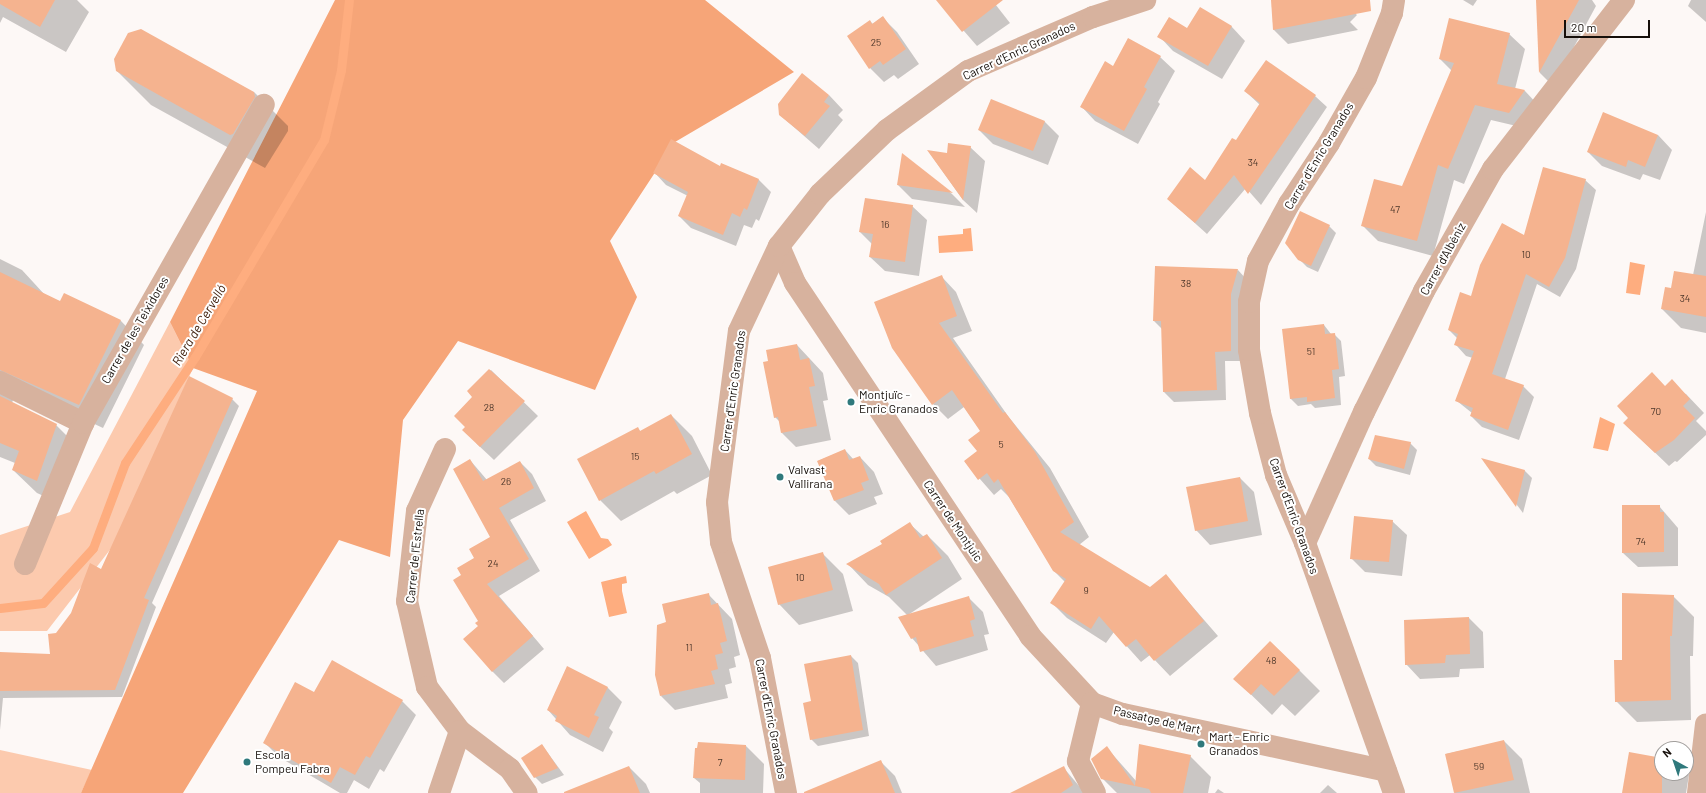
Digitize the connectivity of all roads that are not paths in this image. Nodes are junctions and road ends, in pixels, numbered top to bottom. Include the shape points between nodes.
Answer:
1 (1144, 0) edge
2 (1394, 0) edge
3 (1624, 0) edge
4 (264, 105) dead end
5 (778, 246) junction
6 (0, 382) edge
7 (83, 422) junction
8 (445, 448) dead end
9 (1305, 543) junction
10 (25, 564) dead end
11 (1092, 703) junction
12 (1706, 724) edge
13 (460, 732) junction
14 (1386, 771) junction
15 (439, 793) edge
16 (527, 793) edge
17 (786, 793) edge
18 (1095, 793) edge
19 (1394, 793) edge
20 (1698, 793) edge

1 - 5 street, Carrer d'Enric Granados via 1093,17 968,71 887,130 820,194
2 - 9 street, Carrer d'Enric Granados via 1392,13 1366,78 1329,143 1289,204 1258,261 1249,302 1249,350 1260,414 1276,475
3 - 9 street, Carrer d'Albéniz via 1493,169 1424,291 1364,412
4 - 7 street, Carrer de les Teixidores
5 - 11 street, Carrer de Montjuic via 795,283 1030,636
5 - 17 street, Carrer d'Enric Granados via 739,331 717,502 721,542 760,658
6 - 7 street
7 - 10 street, Carrer de les Teixidores
8 - 13 street, Carrer de l'Estrella via 417,510 407,601 427,687
9 - 14 street, Carrer d'Enric Granados
11 - 14 street, Passatge de Mart via 1123,714
11 - 18 street via 1078,761
12 - 20 street
13 - 15 street
13 - 16 street, Carrer de l'Estrella via 510,769
14 - 19 street, Carrer d'Enric Granados

